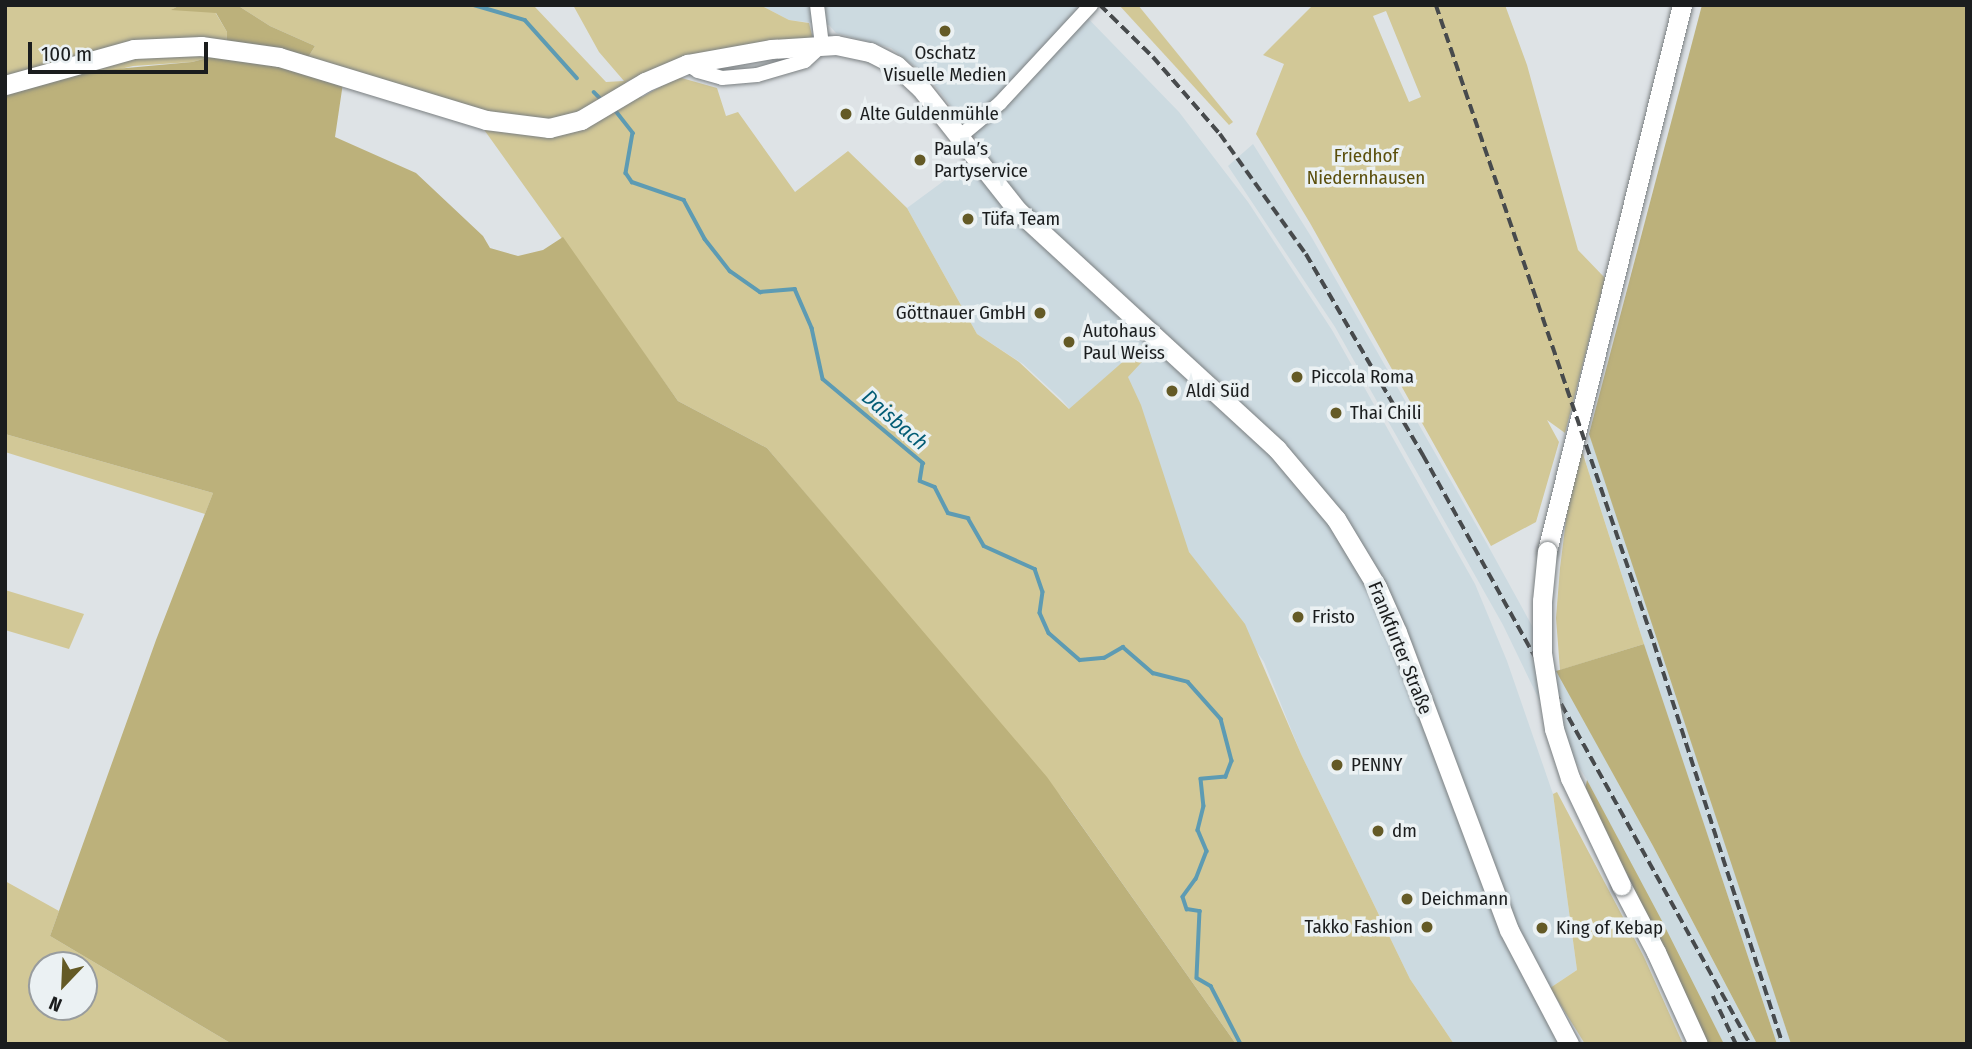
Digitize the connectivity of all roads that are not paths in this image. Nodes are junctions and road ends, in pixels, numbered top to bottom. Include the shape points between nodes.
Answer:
1 (817, 5) edge
2 (1091, 5) edge
3 (1682, 5) edge
4 (821, 45) junction
5 (5, 85) edge
6 (958, 138) junction
7 (1569, 1044) edge
8 (1698, 1044) edge

1 - 4 street
2 - 6 street via 1000,103
3 - 8 main road, bridge via 1547,551 1541,627 1549,704 1570,778
4 - 5 main road, Frankfurter Straße via 688,64 645,82 581,120 549,128 486,120 279,57 201,46 134,49
4 - 6 main road, Frankfurter Straße via 860,50 896,65 920,87
6 - 7 main road, Frankfurter Straße via 1017,210 1277,449 1336,519 1377,587 1397,632 1509,930

